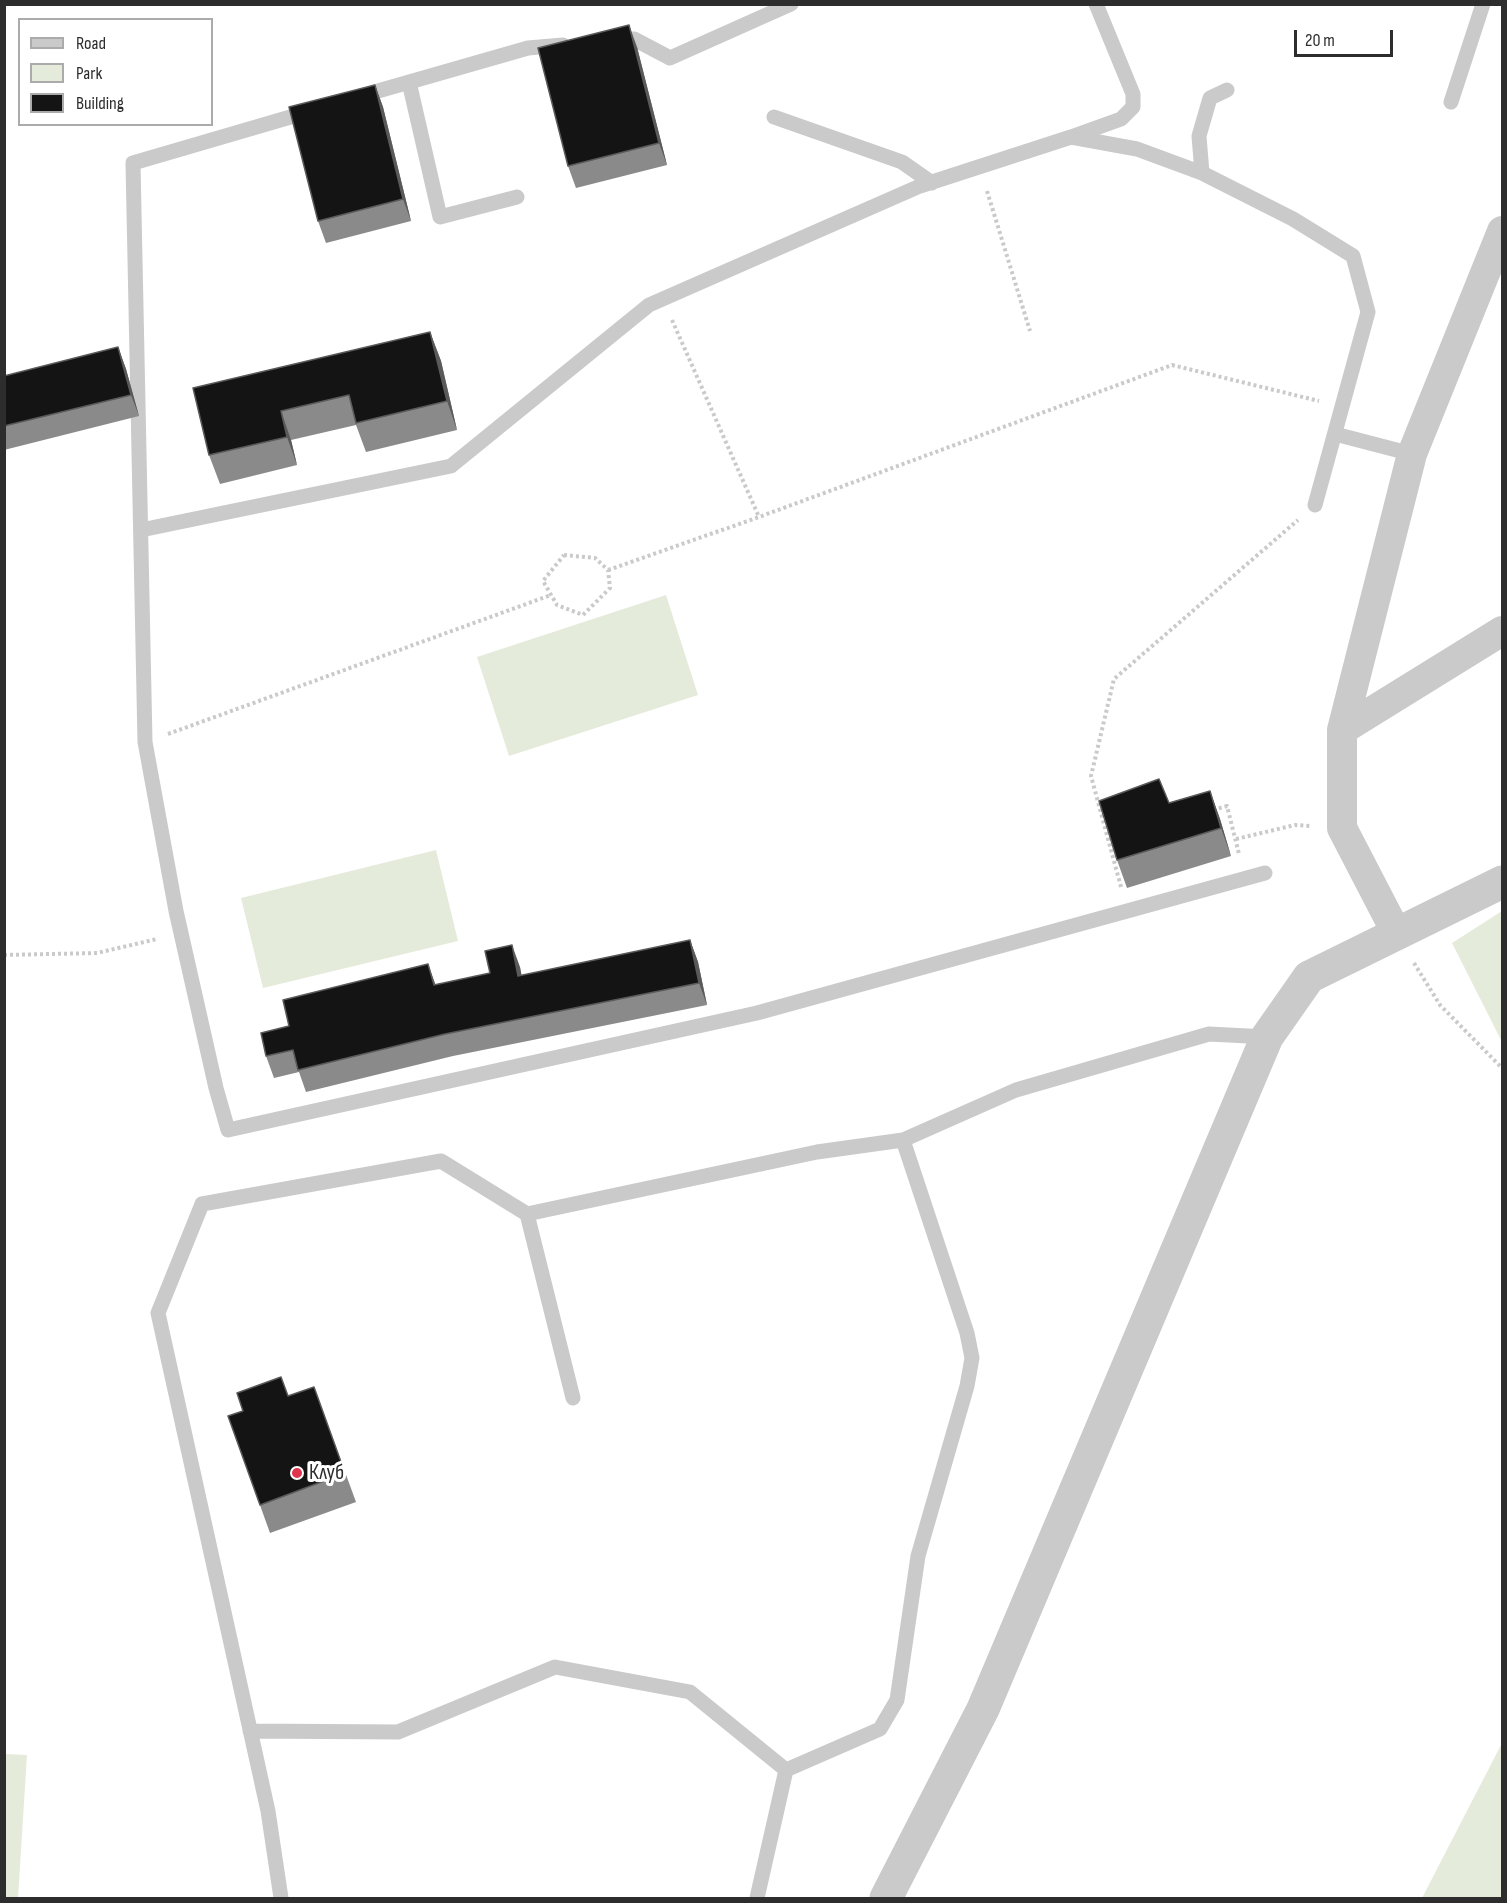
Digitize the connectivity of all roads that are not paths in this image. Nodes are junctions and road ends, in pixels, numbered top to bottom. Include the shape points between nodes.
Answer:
1 (790, 4) edge
2 (1096, 4) edge
3 (1483, 4) edge
4 (599, 42) edge
5 (575, 44) edge
6 (409, 82) junction
7 (1227, 90) dead end
8 (1450, 102) dead end
9 (774, 117) dead end
10 (1071, 137) junction
11 (1202, 173) junction
12 (932, 183) junction
13 (517, 197) dead end
14 (1503, 231) edge
15 (1335, 434) junction
16 (1412, 454) junction
17 (1315, 505) road end
18 (141, 530) junction
19 (1503, 631) edge
20 (1342, 730) junction
21 (1265, 873) dead end
22 (1503, 882) edge
23 (1397, 934) junction
24 (1267, 1037) junction
25 (903, 1140) junction
26 (527, 1214) junction
27 (573, 1398) dead end
28 (250, 1731) junction
29 (786, 1770) junction
30 (280, 1899) edge
31 (757, 1899) edge
32 (886, 1899) edge

1 - 4 lane via 670,58 634,39
2 - 10 lane via 1133,94 1133,107 1121,119
3 - 8 lane
5 - 6 lane via 528,48
6 - 13 lane via 440,217
6 - 18 lane via 133,163
7 - 11 lane via 1210,98 1199,136
9 - 12 lane via 902,162
10 - 11 lane via 1137,149
10 - 12 lane
11 - 15 lane via 1293,219 1353,256 1368,312
12 - 18 lane via 649,305 451,466
14 - 16 street
15 - 16 lane
15 - 17 lane
16 - 20 street
18 - 21 lane via 145,742 181,933 228,1130 756,1013
19 - 20 street
20 - 23 street via 1342,828
22 - 23 street
23 - 24 street via 1310,977
24 - 25 lane via 1209,1034 1016,1090
24 - 32 street via 983,1709
25 - 26 lane via 818,1152
25 - 29 lane via 967,1334 972,1358 967,1386 918,1556 897,1700 880,1729
26 - 27 lane
26 - 28 lane via 441,1161 202,1204 158,1313
28 - 29 lane via 398,1732 555,1667 690,1692
28 - 30 lane via 268,1811
29 - 31 lane

